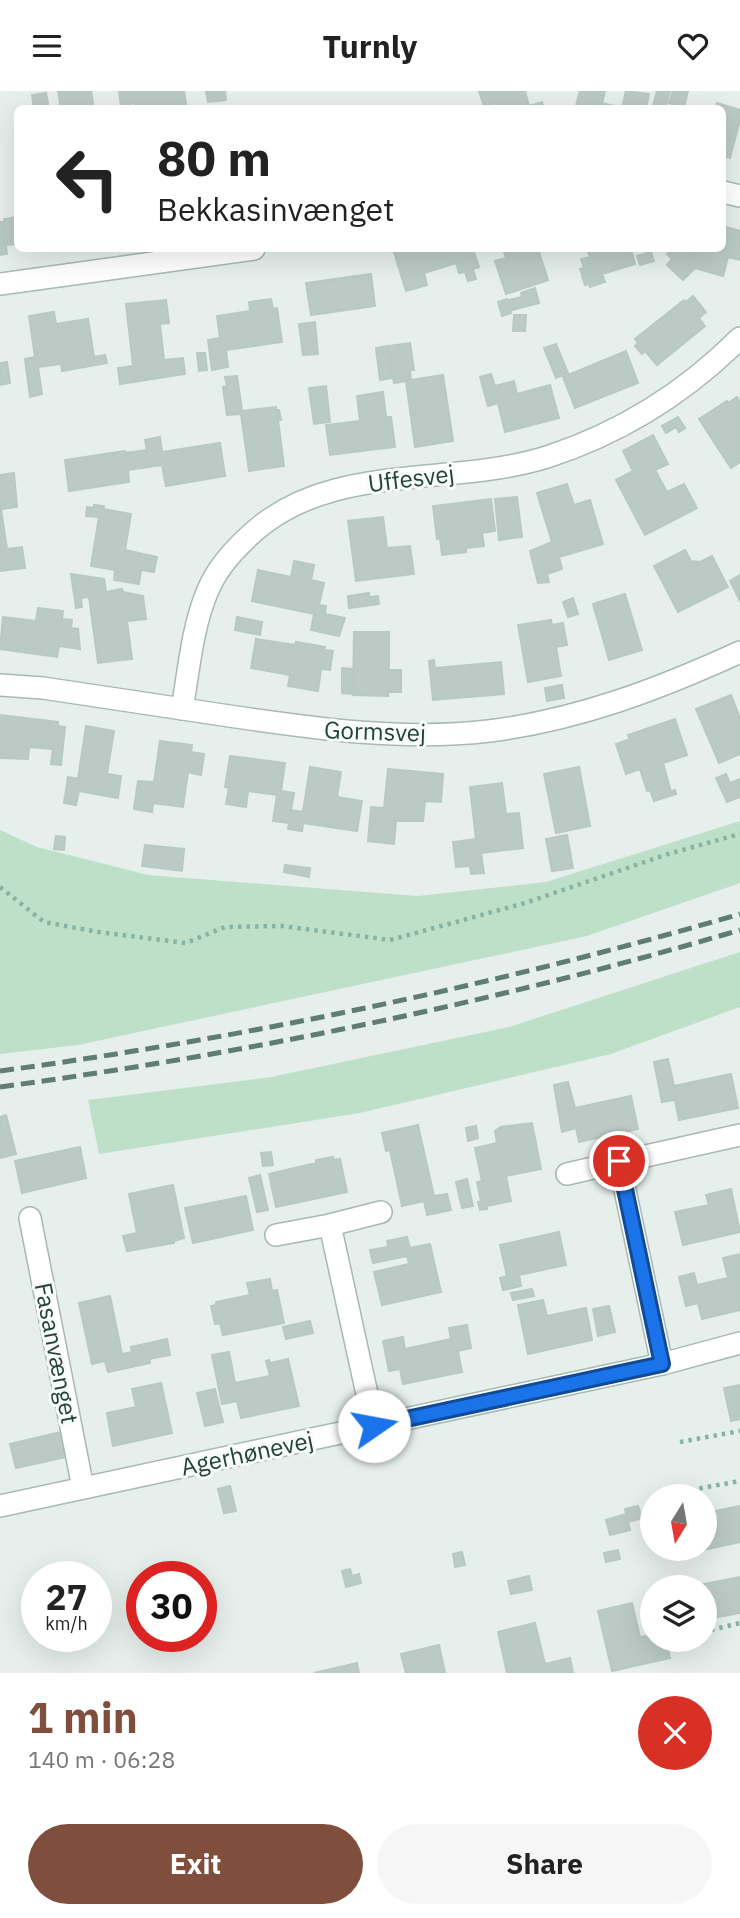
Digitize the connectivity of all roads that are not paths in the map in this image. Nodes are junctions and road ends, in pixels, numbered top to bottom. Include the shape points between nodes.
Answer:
1 (232, 252) edge
2 (0, 284) edge
3 (740, 338) edge
4 (740, 652) edge
5 (0, 685) edge
6 (182, 709) junction
7 (740, 1135) edge
8 (619, 1161) junction
9 (567, 1174) dead end
10 (382, 1212) dead end
11 (30, 1218) dead end
12 (330, 1225) junction
13 (276, 1235) dead end
14 (740, 1343) edge
15 (662, 1364) junction
16 (374, 1426) junction
17 (83, 1488) junction
18 (0, 1506) edge

1 - 2 street
3 - 6 street, Uffesvej via 709,368 657,406 547,457 493,469 346,486 295,502 261,523 233,551 208,588
4 - 6 street, Gormsvej via 670,684 583,713 489,731 405,734 327,730
5 - 6 street, Gormsvej
7 - 8 street
8 - 9 street
8 - 15 street
10 - 12 street
11 - 17 street, Fasanvænget
12 - 13 street
12 - 16 street
14 - 15 street, Agerhønevej
15 - 16 street, Agerhønevej
16 - 17 street, Agerhønevej
17 - 18 street, Agerhønevej

